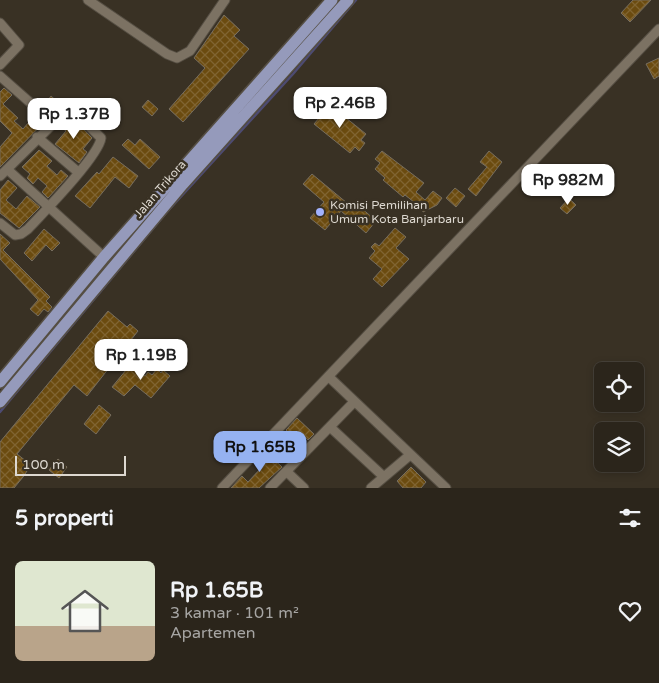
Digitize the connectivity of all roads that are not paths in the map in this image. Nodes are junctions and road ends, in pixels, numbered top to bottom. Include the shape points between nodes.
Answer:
1 (88, 0) edge
2 (225, 0) edge
3 (332, 0) edge
4 (348, 0) edge
5 (321, 21) junction
6 (0, 23) edge
7 (659, 29) edge
8 (0, 65) edge
9 (0, 76) edge
10 (34, 106) dead end
11 (37, 136) junction
12 (78, 172) junction
13 (3, 173) edge
14 (49, 207) junction
15 (0, 223) edge
16 (104, 257) junction
17 (329, 377) junction
18 (0, 382) edge
19 (0, 402) edge
20 (354, 402) junction
21 (330, 427) junction
22 (410, 455) junction
23 (287, 472) junction
24 (384, 476) junction
25 (222, 488) edge
26 (270, 488) edge
27 (304, 488) edge
28 (371, 488) edge
29 (446, 488) edge

1 - 2 street via 177,58 190,51
3 - 5 main road, Jalan Trikora
4 - 5 main road, Jalan Trikora
5 - 16 main road, Jalan Trikora
5 - 19 main road, Jalan Trikora
6 - 8 street via 19,44
7 - 17 street
9 - 10 street
11 - 12 street
11 - 12 street via 70,107 102,138
11 - 13 street
12 - 14 street
13 - 14 street
14 - 15 street via 18,235
14 - 16 street
16 - 18 main road, Jalan Trikora
17 - 20 street
17 - 25 street
20 - 21 street
20 - 22 street
21 - 23 street
21 - 24 street
22 - 24 street
22 - 29 street
23 - 26 street
23 - 27 street
24 - 28 street

